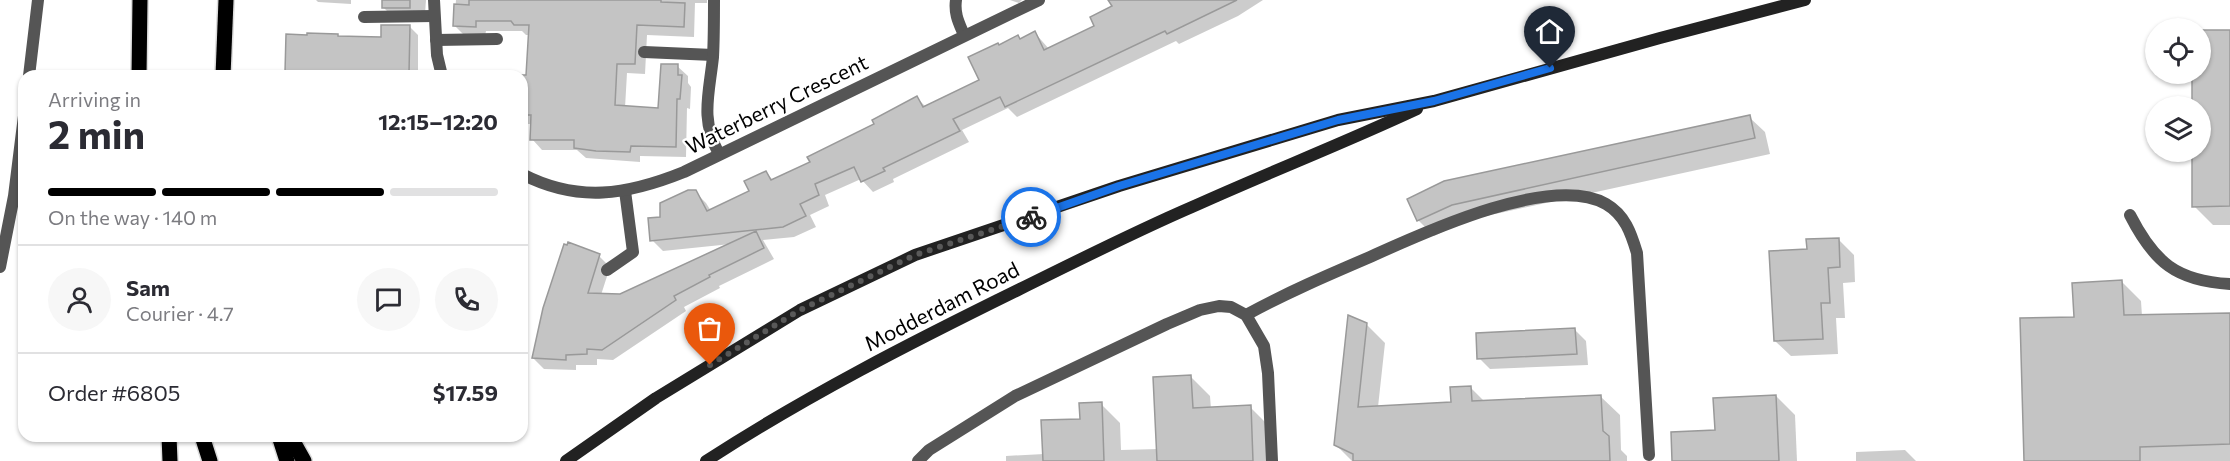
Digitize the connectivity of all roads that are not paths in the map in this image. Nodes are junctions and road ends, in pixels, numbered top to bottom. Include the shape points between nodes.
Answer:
1 (38, 0) edge
2 (140, 0) edge
3 (225, 0) edge
4 (434, 0) edge
5 (714, 0) edge
6 (956, 0) edge
7 (1039, 0) edge
8 (1805, 0) edge
9 (364, 16) dead end
10 (434, 16) junction
11 (964, 35) junction
12 (497, 39) dead end
13 (436, 40) junction
14 (644, 52) dead end
15 (713, 55) junction
16 (30, 70) edge
17 (139, 70) edge
18 (223, 70) edge
19 (441, 70) edge
20 (1434, 101) junction
21 (719, 154) junction
22 (18, 164) edge
23 (528, 176) edge
24 (625, 191) junction
25 (2130, 215) dead end
26 (0, 267) edge
27 (607, 270) dead end
28 (2230, 284) edge
29 (1246, 315) junction
30 (169, 442) edge
31 (204, 442) edge
32 (281, 442) edge
33 (293, 442) edge
34 (1649, 455) dead end
35 (170, 461) edge
36 (210, 461) edge
37 (287, 461) edge
38 (304, 461) edge
39 (566, 461) edge
40 (706, 461) edge
41 (918, 461) edge
42 (1272, 461) edge

1 - 16 street
2 - 17 main road
3 - 18 main road
4 - 10 street
5 - 15 street
6 - 11 street via 957,20
7 - 11 street, Waterberry Crescent
8 - 20 street, Modderdam Road
9 - 10 street
10 - 13 street
11 - 21 street, Waterberry Crescent
12 - 13 street
13 - 19 street
14 - 15 street
15 - 21 street via 706,116 710,138
20 - 39 street, Modderdam Road via 1327,123 1119,186 915,255 800,310 656,398
20 - 40 street, Modderdam Road via 1191,207 956,320 811,396
21 - 24 street, Waterberry Crescent via 655,184
22 - 26 street
23 - 24 street, Waterberry Crescent via 568,191
24 - 27 street via 633,252
25 - 28 street via 2144,242 2162,262 2190,278
29 - 34 street via 1299,287 1471,215 1549,197 1575,196 1605,203 1624,221 1637,253
29 - 41 street via 1219,306 1167,324 1016,396 929,450
29 - 42 street via 1264,346
30 - 35 main road
31 - 36 main road
32 - 37 main road
33 - 38 main road

